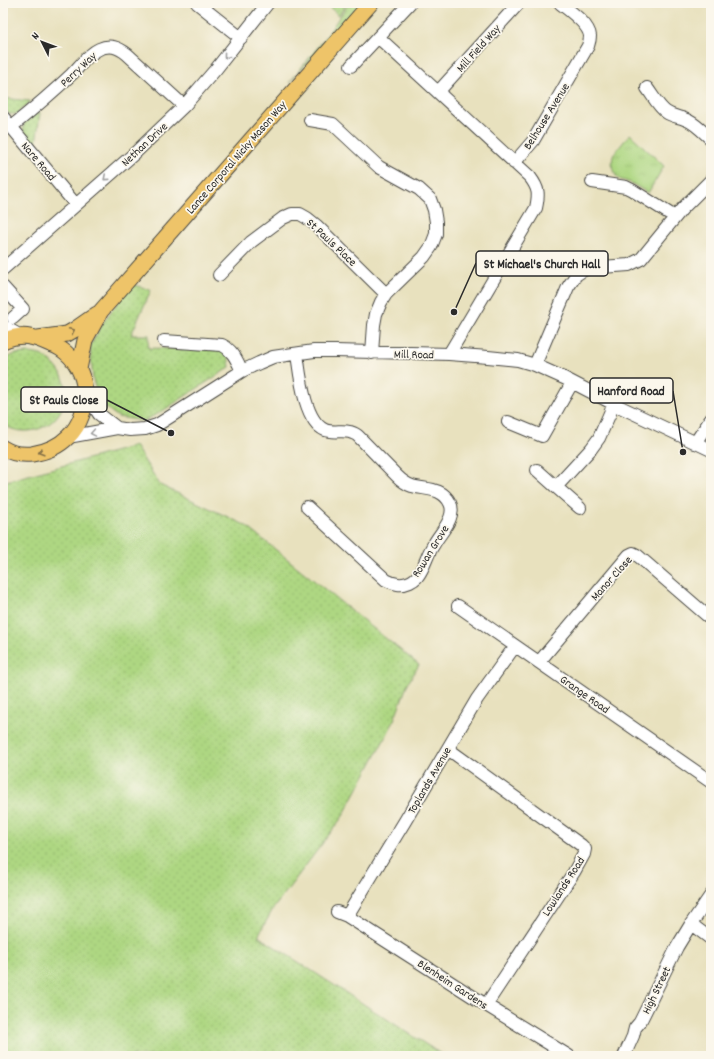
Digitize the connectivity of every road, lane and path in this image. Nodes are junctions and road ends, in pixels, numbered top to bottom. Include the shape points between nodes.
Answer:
1 (197, 3) edge
2 (268, 3) edge
3 (371, 3) edge
4 (410, 3) edge
5 (519, 3) edge
6 (561, 3) edge
7 (378, 37) junction
8 (241, 38) junction
9 (351, 66) dead end
10 (646, 88) dead end
11 (438, 92) junction
12 (184, 106) junction
13 (3, 117) edge
14 (310, 120) dead end
15 (11, 127) junction
16 (711, 139) edge
17 (514, 163) junction
18 (711, 180) edge
19 (592, 182) dead end
20 (76, 205) junction
21 (675, 217) junction
22 (3, 269) edge
23 (219, 275) dead end
24 (3, 287) edge
25 (386, 294) junction
26 (102, 311) junction
27 (12, 318) dead end
28 (3, 326) edge
29 (21, 336) junction
30 (37, 338) junction
31 (3, 341) edge
32 (164, 341) dead end
33 (372, 353) junction
34 (297, 354) junction
35 (449, 354) junction
36 (534, 365) junction
37 (79, 369) junction
38 (242, 371) junction
39 (572, 383) junction
40 (86, 391) junction
41 (614, 404) junction
42 (711, 419) edge
43 (508, 422) dead end
44 (117, 428) junction
45 (68, 437) junction
46 (696, 443) junction
47 (711, 450) edge
48 (5, 451) edge
49 (537, 470) dead end
50 (556, 487) junction
51 (307, 507) dead end
52 (580, 508) dead end
53 (458, 606) dead end
54 (711, 619) edge
55 (515, 646) junction
56 (539, 662) junction
57 (448, 748) junction
58 (711, 782) edge
59 (711, 895) edge
60 (342, 914) joint
61 (691, 924) junction
62 (711, 939) edge
63 (486, 1005) junction
64 (570, 1056) edge
65 (624, 1056) edge

1 - 8 street
2 - 8 street, Nethan Drive
3 - 26 main road, Lance Corporal Nicky Mason Way
4 - 7 street
5 - 11 street, Mill Field Way
6 - 17 street, Belhouse Avenue via 585,25 590,36 588,46 533,141
7 - 9 street
7 - 11 street, Belhouse Avenue
8 -> 12 street, Nethan Drive
10 - 16 street via 665,111 690,121
11 - 17 street, Belhouse Avenue
12 - 15 street, Perry Way via 128,54 120,48 110,46 91,54
12 -> 20 street, Nethan Drive
13 - 15 street, Nare Road
14 - 25 street via 333,124 379,167 419,189 430,199 436,222 436,234 431,247
15 - 20 street, Nare Road
17 - 35 street via 530,176 536,186 536,208
18 - 21 street
19 - 21 street via 626,187
20 - 22 street, Nethan Drive
21 - 36 street via 641,259 629,265 588,268 576,275 568,287
23 - 25 street, St Pauls Place via 251,242 283,218 300,214 317,226
24 - 27 street via 22,309
25 - 33 street via 376,314
30 -> 26 main road, Lance Corporal Nicky Mason Way via 67,334
26 - 37 main road, Lance Corporal Nicky Mason Way via 85,340
28 - 29 street
29 - 30 main road
29 - 31 main road
30 - 37 main road via 60,348 72,358
32 - 38 street via 222,345 231,352
33 - 34 street, Mill Road via 335,351
33 - 35 street, Mill Road
34 - 38 street, Mill Road via 273,357
34 - 51 street, Rowan Grove via 308,407 317,423 328,430 350,432 358,436 396,476 412,486 440,492 450,503 452,510 447,525 432,545 416,578 403,584 394,584 386,580
35 - 36 street, Mill Road via 518,360
36 - 39 street, Mill Road
37 - 40 main road
38 - 44 street, Mill Road via 157,425 145,429
39 - 41 street, Mill Road
39 - 43 street via 542,436
40 - 44 street via 99,414
40 - 45 main road via 83,411
41 - 46 street, Mill Road
41 - 50 street via 599,438
42 - 46 street
44 -> 45 street, Mill Road
45 -> 48 main road via 54,448 38,453 23,455
46 - 47 street, Mill Road
49 - 50 street
50 - 52 street
53 - 55 street, Grange Road
54 - 56 street, Manor Close via 633,553
55 - 56 street, Grange Road
55 - 57 street, Toplands Avenue via 477,699
56 - 58 street, Grange Road
57 - 60 street, Toplands Avenue
57 - 63 street, Lowlands Road via 585,849 574,872
59 - 61 street, High Street
60 - 63 street, Blenheim Gardens
61 - 62 street
61 - 65 street, High Street via 635,1028
63 - 64 street, Blenheim Gardens

